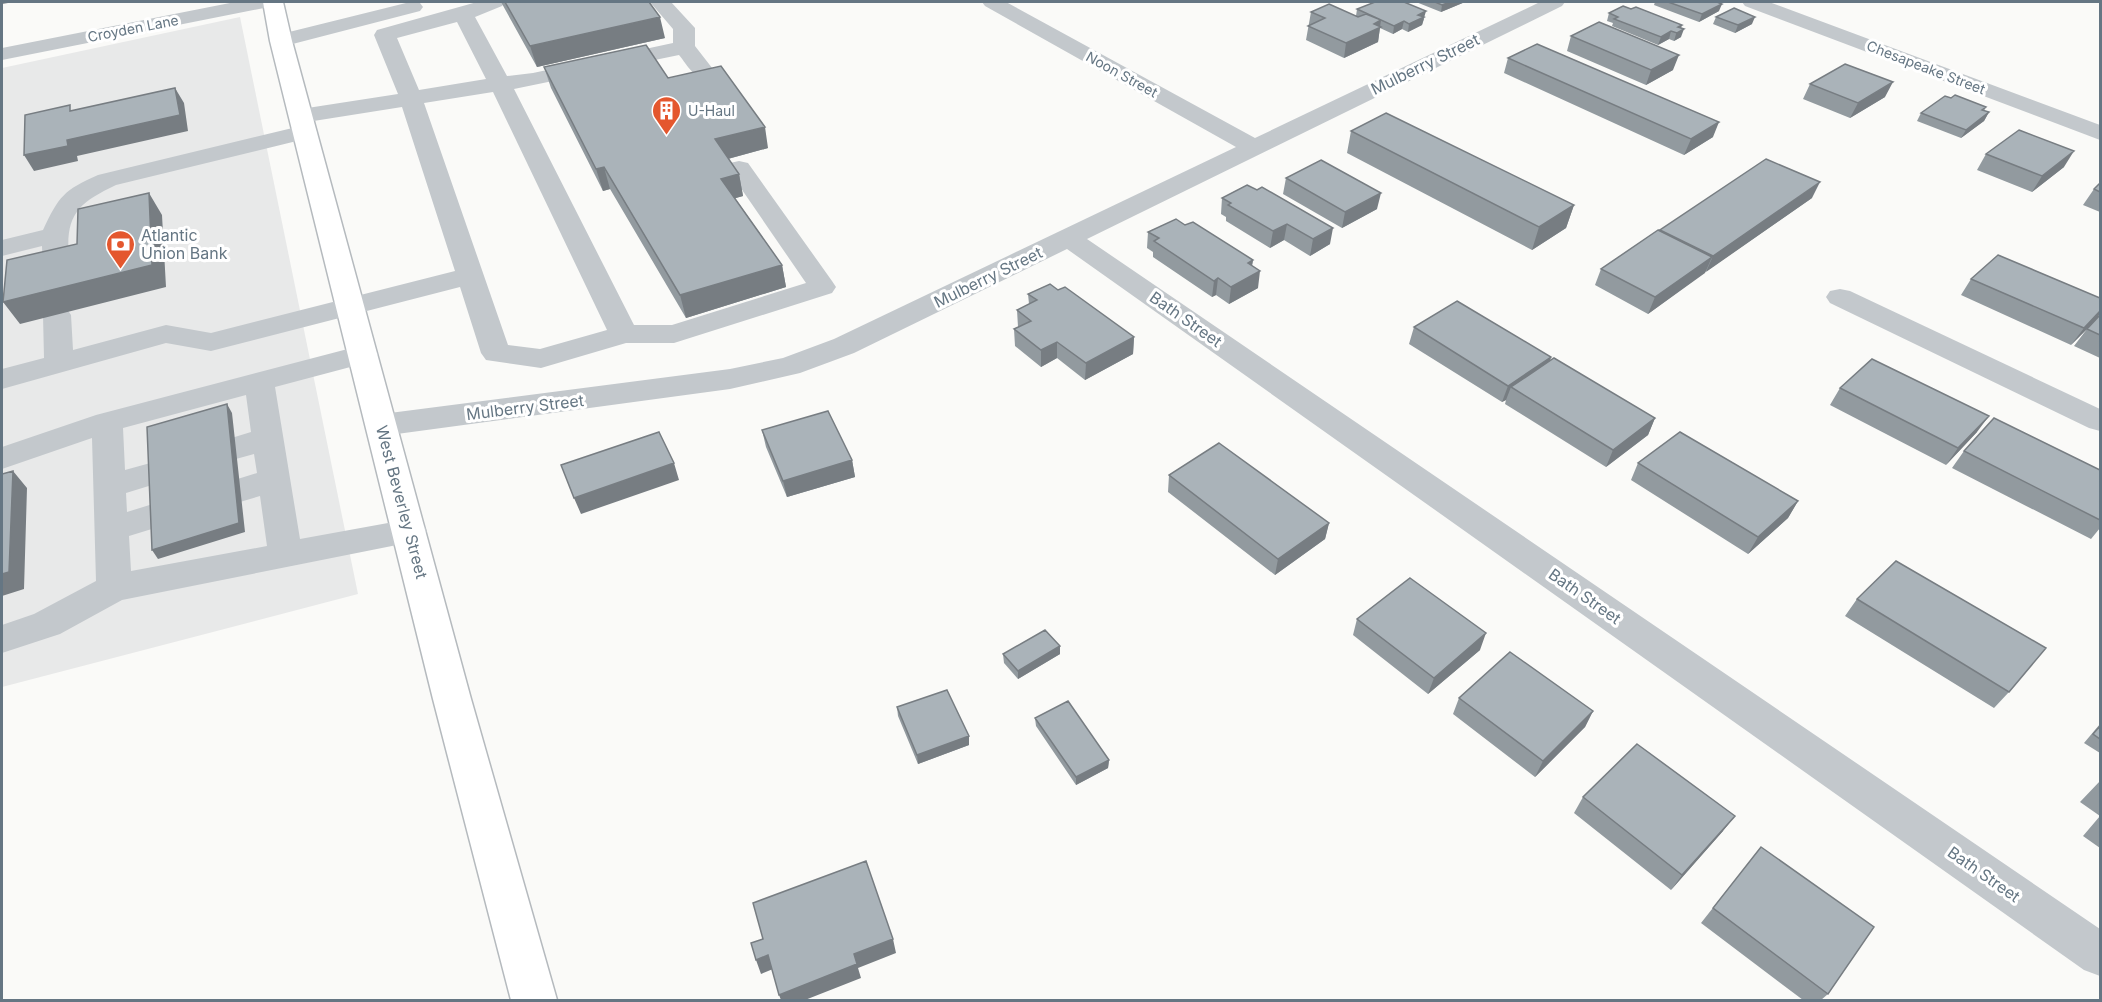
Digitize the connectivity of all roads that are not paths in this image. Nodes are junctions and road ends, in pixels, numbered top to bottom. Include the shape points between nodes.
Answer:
1 (264, 2) edge
2 (273, 2) edge
3 (495, 2) edge
4 (660, 2) edge
5 (992, 2) edge
6 (1555, 2) edge
7 (1752, 2) edge
8 (431, 9) edge
9 (463, 14) junction
10 (281, 41) junction
11 (684, 47) junction
12 (2, 54) edge
13 (705, 73) edge
14 (500, 84) junction
15 (411, 98) junction
16 (303, 124) junction
17 (2100, 133) edge
18 (1253, 147) junction
19 (739, 168) dead end
20 (54, 235) junction
21 (1069, 238) junction
22 (2, 248) edge
23 (57, 274) edge
24 (470, 276) junction
25 (1839, 297) dead end
26 (351, 308) junction
27 (57, 315) edge
28 (624, 334) junction
29 (363, 354) junction
30 (58, 362) junction
31 (2, 379) edge
32 (259, 381) junction
33 (2100, 421) edge
34 (107, 422) junction
35 (382, 425) junction
36 (268, 438) junction
37 (236, 448) dead end
38 (2, 458) edge
39 (154, 473) edge
40 (273, 479) junction
41 (110, 486) junction
42 (240, 490) dead end
43 (156, 515) edge
44 (112, 529) junction
45 (410, 531) junction
46 (285, 555) junction
47 (114, 588) junction
48 (2, 639) edge
49 (2100, 955) edge
50 (534, 1000) edge

1 - 12 street, Croyden Lane
2 - 10 main road, West Beverley Street
3 - 9 street
4 - 11 street via 684,28
5 - 18 street, Noon Street
6 - 18 street, Mulberry Street
7 - 17 street, Chesapeake Street
8 - 9 street
8 - 10 street
8 - 15 street via 385,34
9 - 14 street
10 - 16 main road, West Beverley Street
11 - 13 street
11 - 14 street
14 - 15 street
14 - 28 street
15 - 16 street
15 - 24 street
16 - 20 street via 107,180 81,192 68,205
16 - 26 main road, West Beverley Street
18 - 21 street, Mulberry Street
19 - 28 street via 822,287 674,334
20 - 22 street
20 - 23 street
21 - 35 street, Mulberry Street via 844,346 790,366 730,379
21 - 49 street, Bath Street
24 - 26 street
24 - 28 street via 496,353 540,359
25 - 33 street
26 - 29 main road, West Beverley Street
26 - 30 street via 211,342 166,334
27 - 30 street
29 - 32 street
29 - 35 main road, West Beverley Street
30 - 31 street
32 - 34 street
32 - 36 street
34 - 38 street
34 - 41 street
35 - 45 main road, West Beverley Street
36 - 37 street
36 - 40 street
39 - 41 street
40 - 42 street
40 - 46 street
41 - 44 street
43 - 44 street
44 - 47 street
45 - 46 street
45 - 50 main road, West Beverley Street
46 - 47 street
47 - 48 street via 47,624

